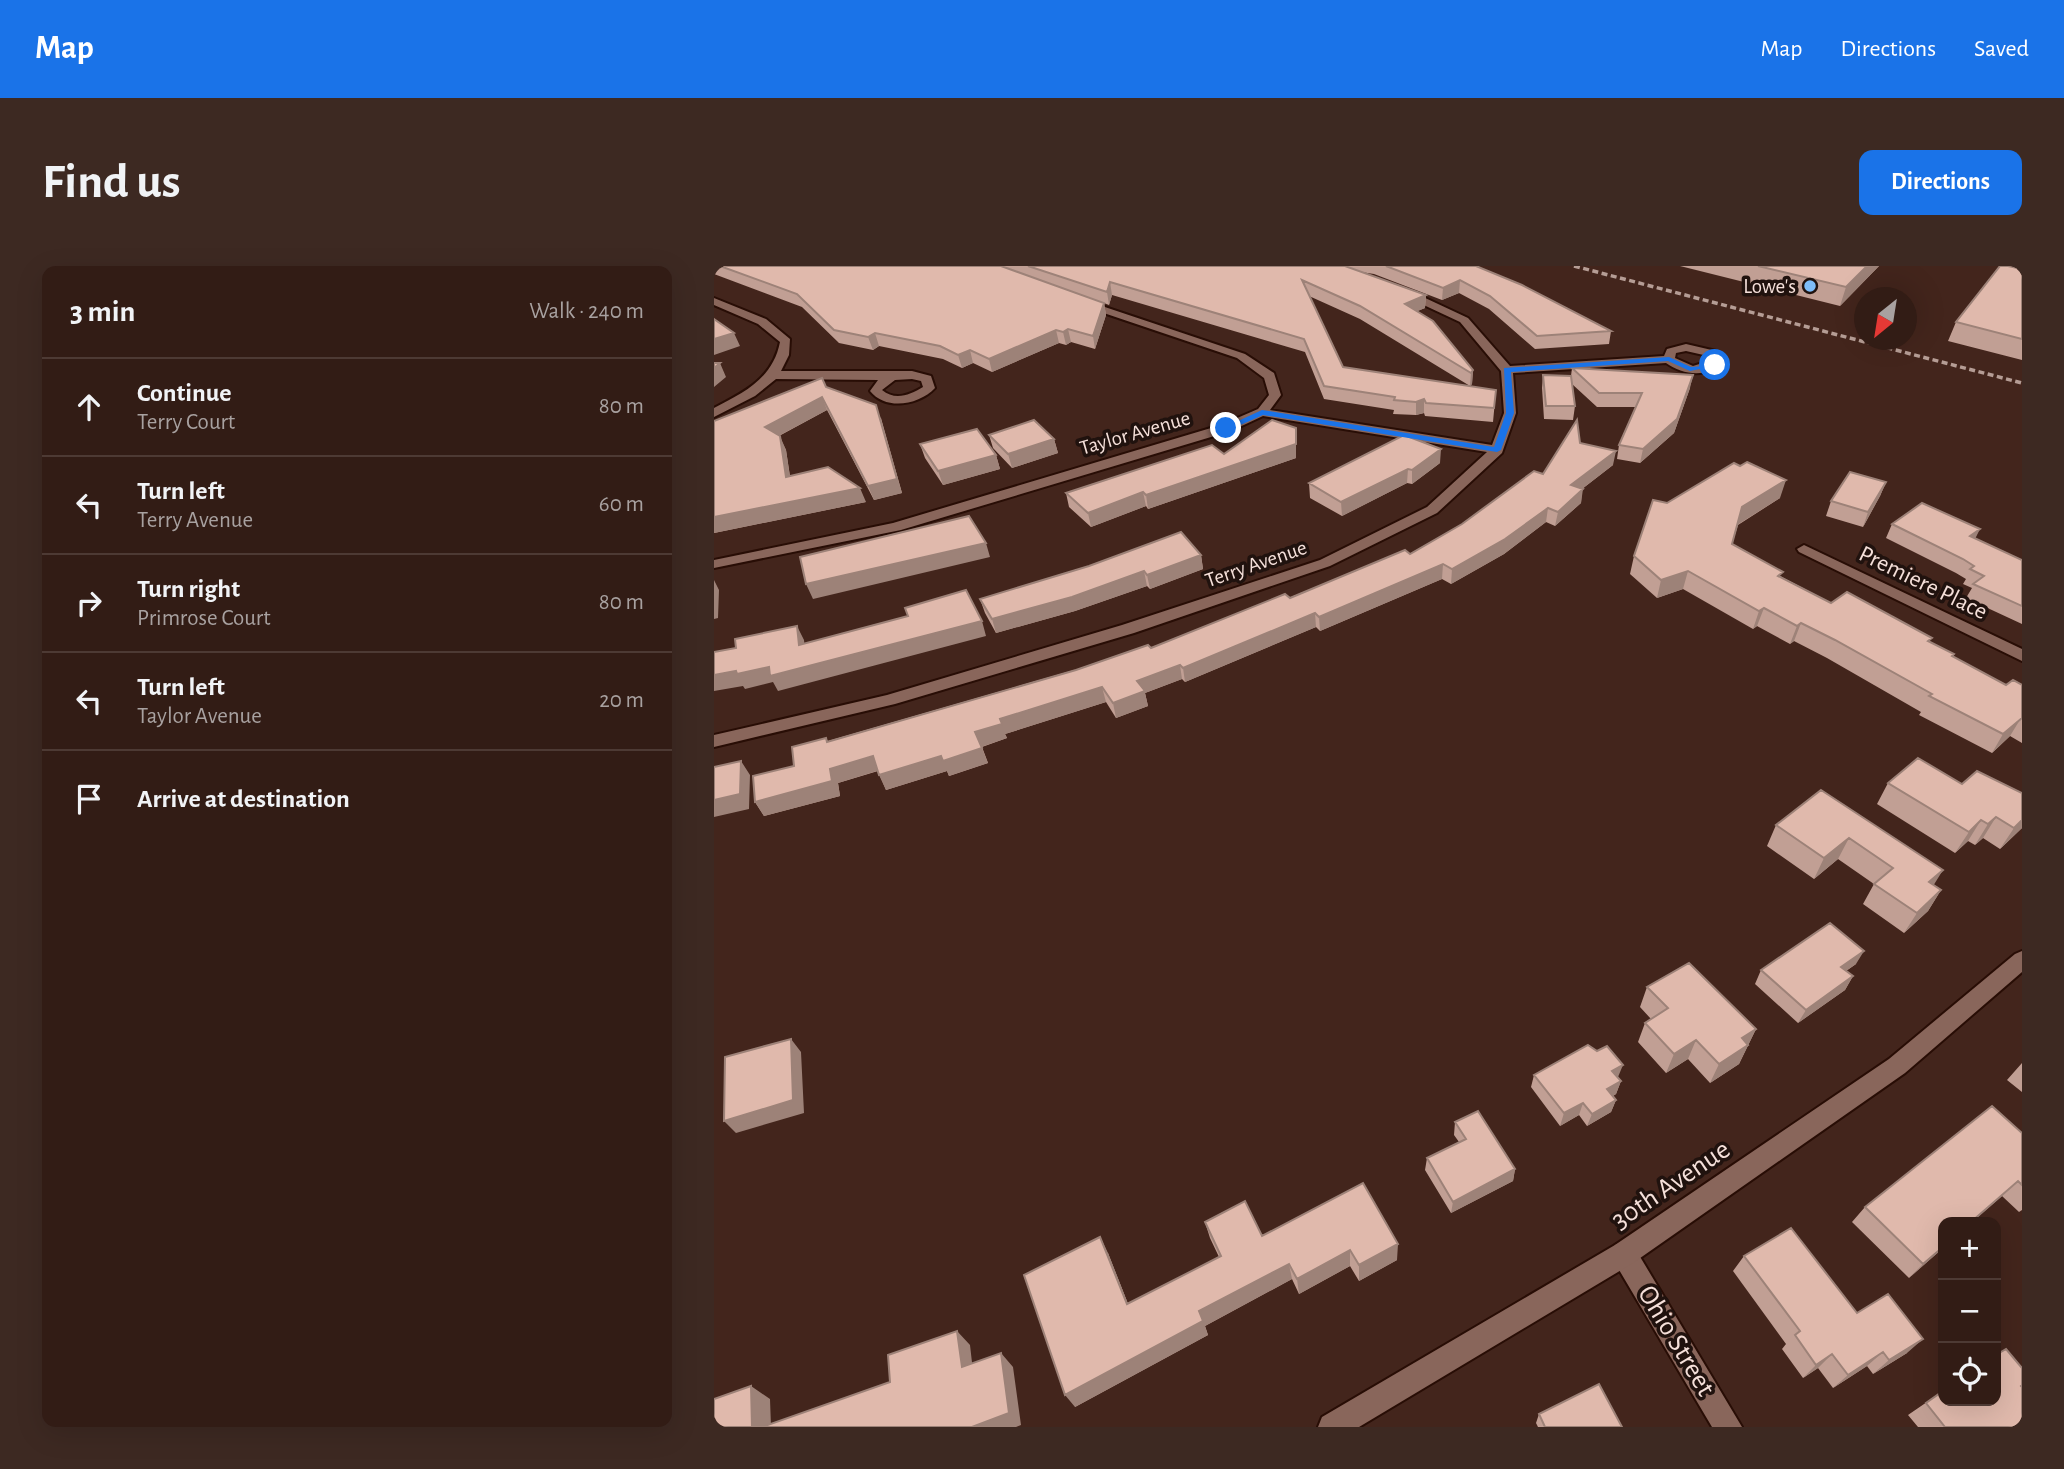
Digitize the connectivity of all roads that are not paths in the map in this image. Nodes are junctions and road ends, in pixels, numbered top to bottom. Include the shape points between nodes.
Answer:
1 (1391, 287) edge
2 (1069, 298) edge
3 (714, 301) edge
4 (1669, 359) dead end
5 (1507, 370) junction
6 (775, 375) junction
7 (891, 377) dead end
8 (714, 412) edge
9 (1262, 412) junction
10 (1497, 450) junction
11 (1804, 549) dead end
12 (714, 564) edge
13 (2022, 656) edge
14 (714, 741) edge
15 (2022, 960) edge
16 (1625, 1254) junction
17 (1332, 1427) edge
18 (1728, 1427) edge

1 - 5 street via 1464,320
2 - 9 street via 1241,356 1270,376 1275,395
3 - 6 street via 777,330 786,341 785,360
4 - 5 street
5 - 10 street, Terry Avenue via 1510,413
6 - 7 street
6 - 8 street via 751,395
9 - 10 street
9 - 12 street, Taylor Avenue via 1226,428 896,527
10 - 14 street, Terry Avenue via 1432,510 1325,563 1128,629 888,700
11 - 13 street, Premiere Place
15 - 16 street, 30th Avenue via 1897,1066
16 - 17 street, 30th Avenue
16 - 18 street, Ohio Street

